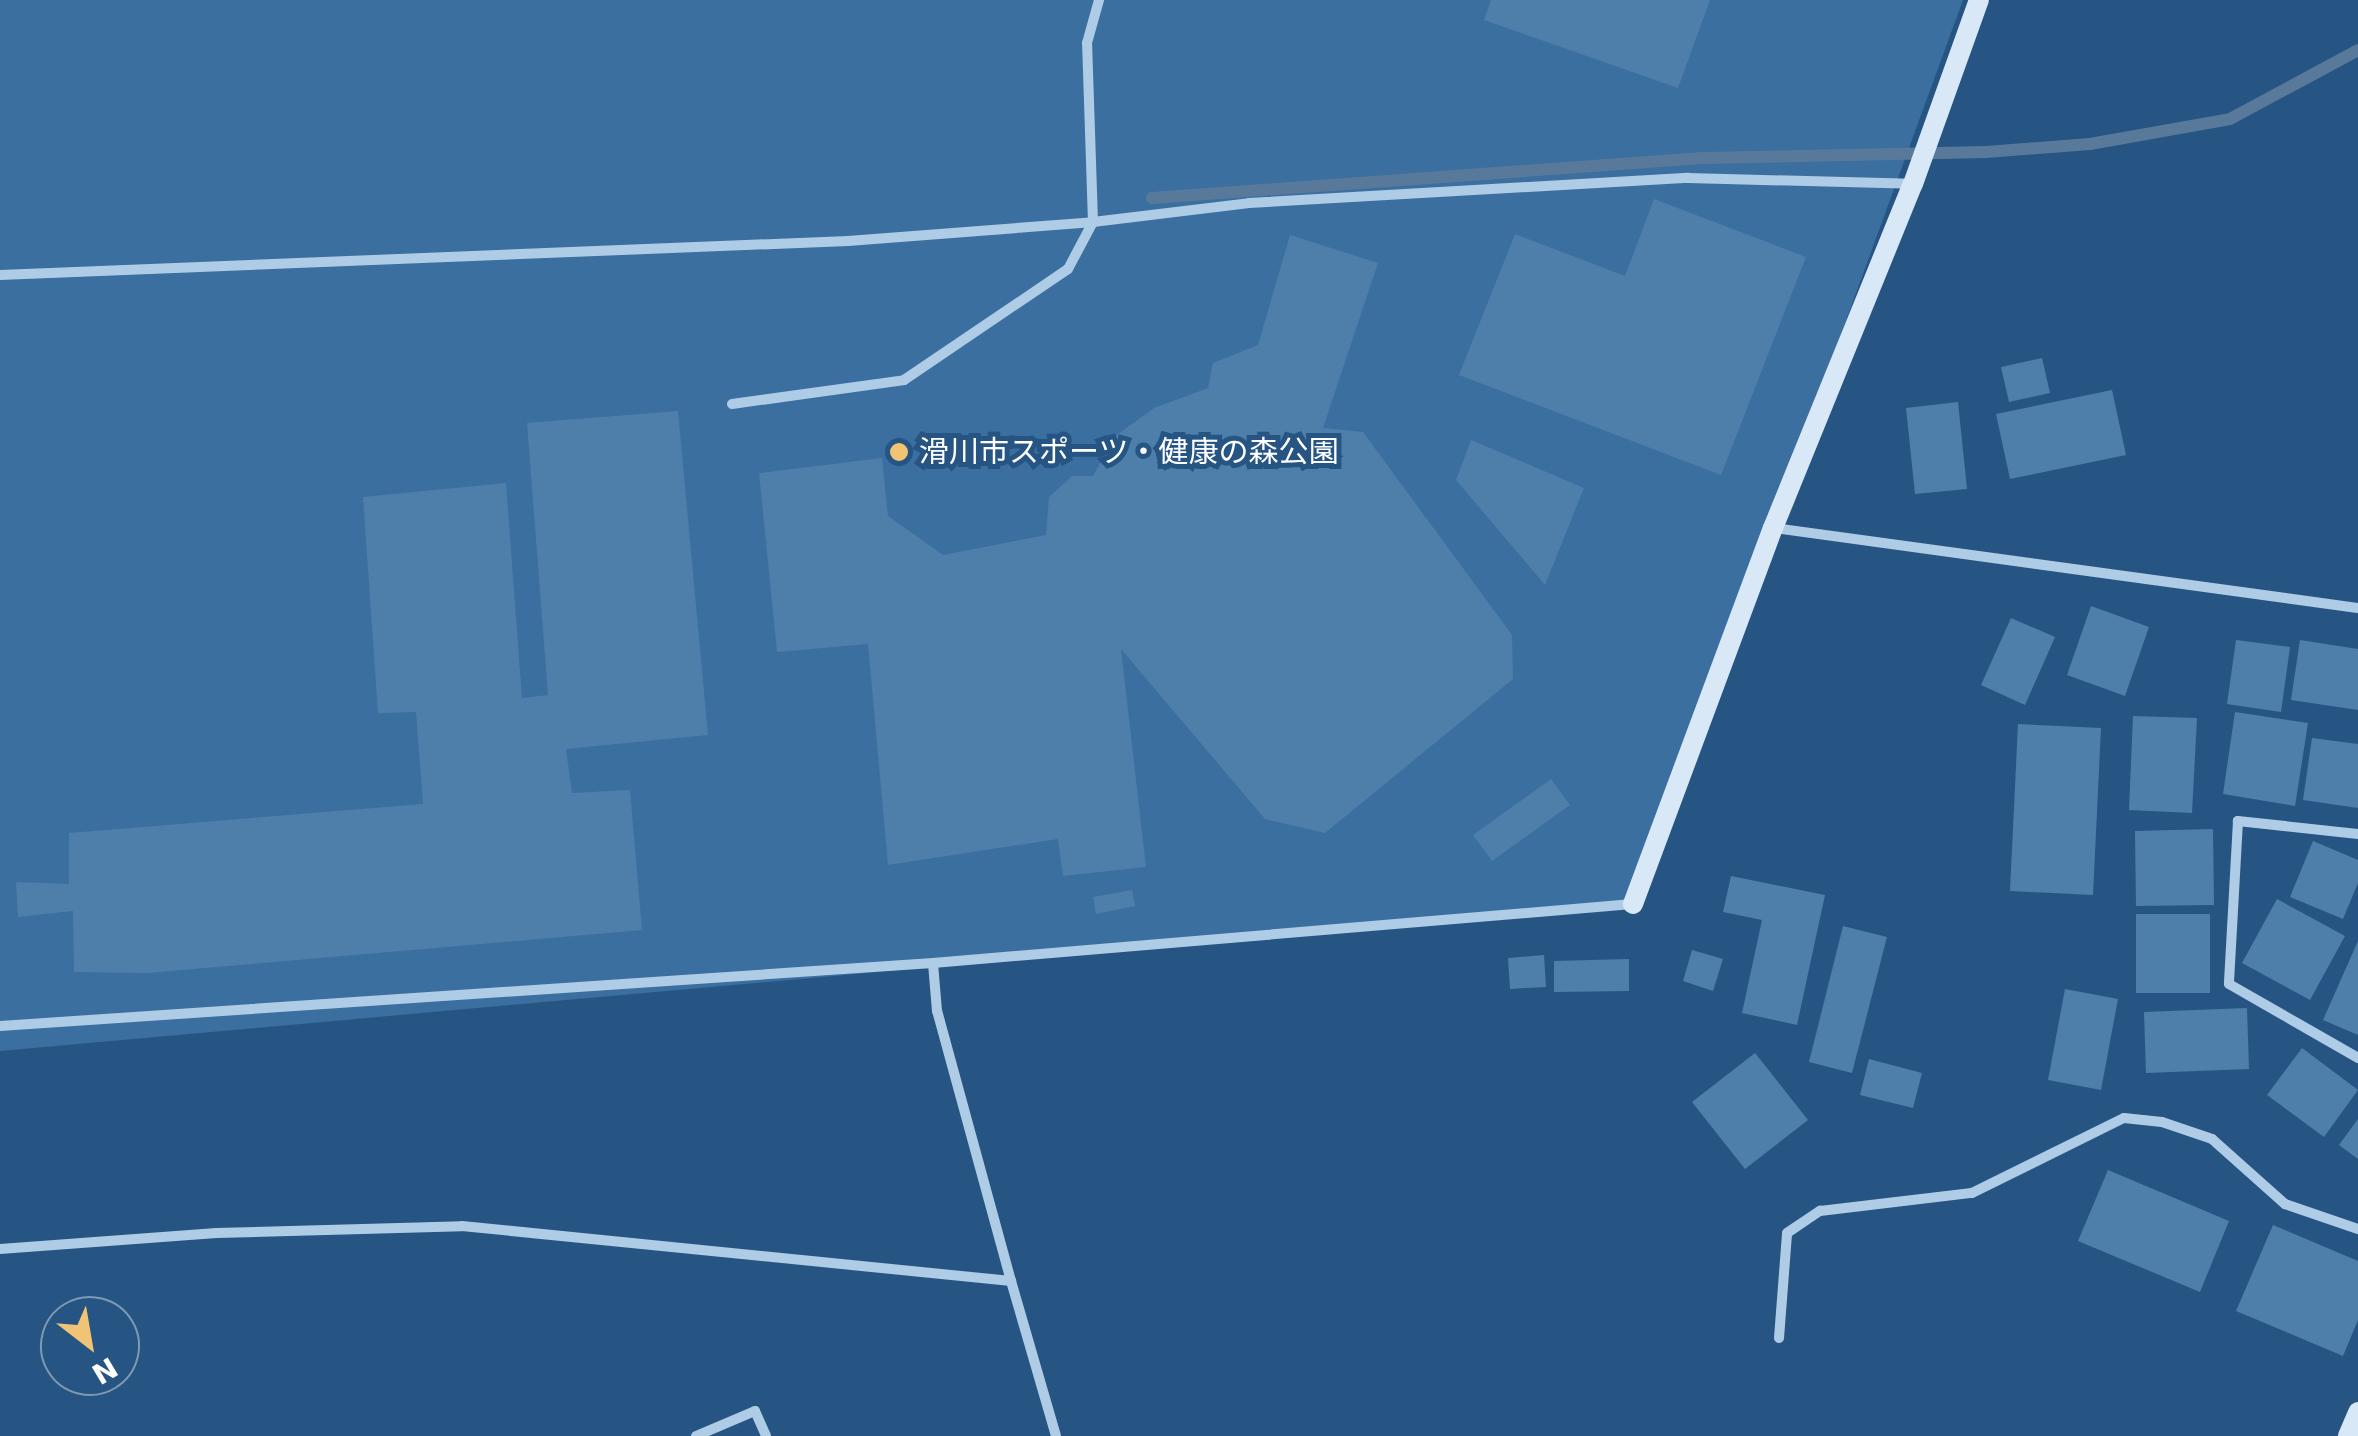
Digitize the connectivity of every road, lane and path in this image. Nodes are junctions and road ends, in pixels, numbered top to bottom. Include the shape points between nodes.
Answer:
1 (1099, 0) edge
2 (1979, 0) edge
3 (1914, 184) junction
4 (1092, 222) junction
5 (0, 276) edge
6 (732, 404) dead end
7 (1773, 528) junction
8 (2358, 608) edge
9 (2358, 834) edge
10 (1633, 904) joint
11 (934, 963) junction
12 (0, 1026) edge
13 (2358, 1058) edge
14 (2358, 1230) edge
15 (0, 1249) edge
16 (1012, 1281) junction
17 (1780, 1338) dead end
18 (2358, 1412) edge
19 (696, 1436) edge
20 (766, 1436) edge
21 (1056, 1436) edge
22 (2348, 1436) edge

1 - 4 street via 1087,43
2 - 3 street
3 - 4 street via 1688,178 1249,203
3 - 7 street
4 - 5 street via 848,241
4 - 6 street via 1068,269 904,380
7 - 8 street
7 - 10 street
9 - 13 street via 2238,821 2230,984
10 - 11 street
11 - 12 street
11 - 16 street via 937,1011
14 - 17 street via 2285,1204 2212,1139 2124,1118 1972,1193 1820,1210 1787,1232
15 - 16 street via 462,1226
16 - 21 street
18 - 22 street
19 - 20 street via 755,1410

